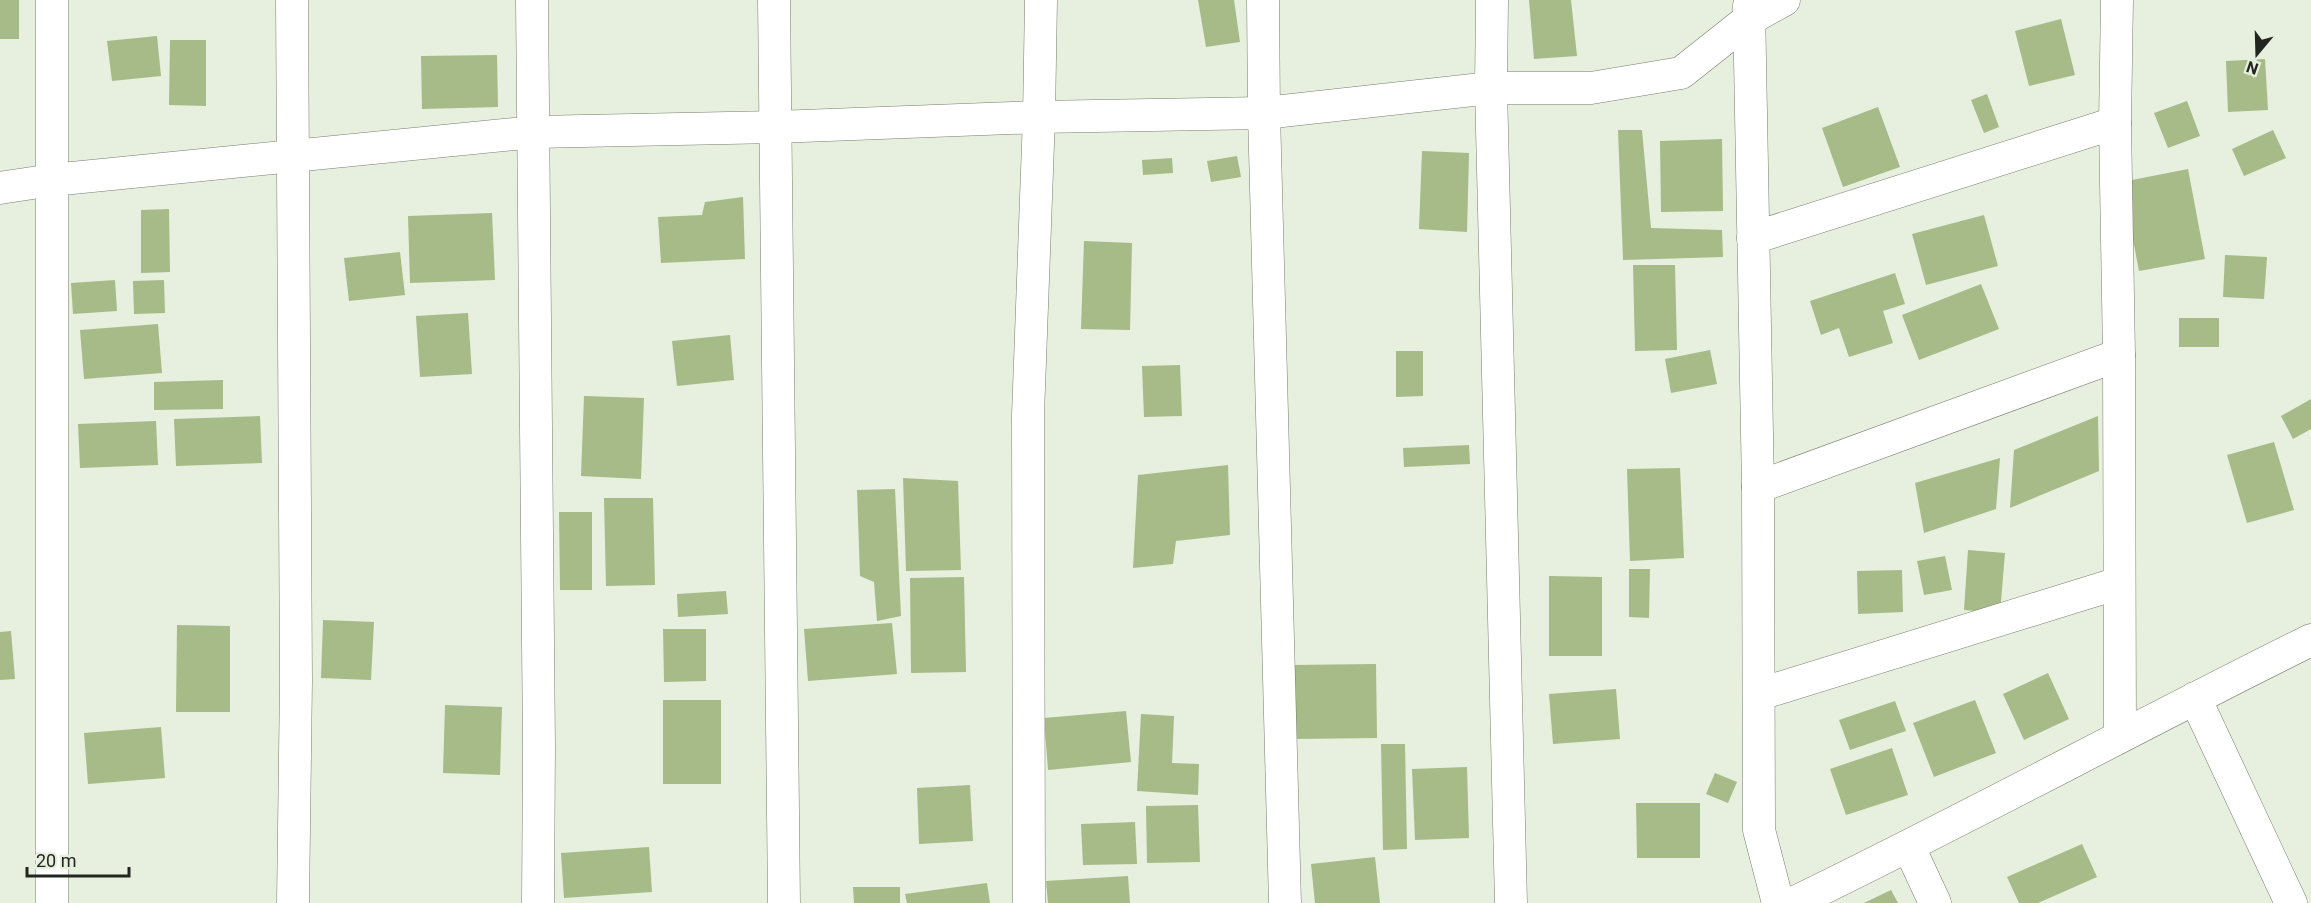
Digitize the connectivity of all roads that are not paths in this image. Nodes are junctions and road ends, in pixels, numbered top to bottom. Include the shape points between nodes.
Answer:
1 (52, 0) edge
2 (292, 0) edge
3 (532, 0) edge
4 (774, 0) edge
5 (1041, 0) edge
6 (1263, 0) edge
7 (1492, 0) edge
8 (1784, 0) edge
9 (2117, 0) edge
10 (1749, 10) edge
11 (1491, 88) junction
12 (1264, 113) junction
13 (1039, 117) junction
14 (2115, 123) junction
15 (776, 127) junction
16 (534, 132) junction
17 (294, 156) junction
18 (52, 180) junction
19 (0, 188) edge
20 (1753, 238) junction
21 (2119, 355) junction
22 (1758, 487) junction
23 (2120, 583) junction
24 (2311, 640) edge
25 (1760, 694) junction
26 (2195, 698) junction
27 (2120, 736) junction
28 (1908, 847) junction
29 (52, 903) edge
30 (293, 903) edge
31 (538, 903) edge
32 (784, 903) edge
33 (1029, 903) edge
34 (1286, 903) edge
35 (1511, 903) edge
36 (1778, 903) edge
37 (1793, 903) edge
38 (1935, 903) edge
39 (2291, 903) edge

1 - 18 street
2 - 17 street
3 - 16 street
4 - 15 street
5 - 13 street
6 - 12 street
7 - 11 street
8 - 10 street
9 - 14 street
10 - 11 street via 1681,73 1591,88
10 - 20 street
11 - 12 street
11 - 35 street
12 - 13 street
12 - 34 street
13 - 15 street
13 - 33 street via 1028,415
14 - 20 street
14 - 21 street
15 - 16 street
15 - 32 street
16 - 17 street
16 - 31 street
17 - 18 street
17 - 30 street
18 - 19 street
18 - 29 street
20 - 22 street
21 - 22 street
21 - 23 street
22 - 25 street
23 - 25 street
23 - 27 street
24 - 26 street
25 - 36 street via 1760,830
26 - 27 street
26 - 39 street
27 - 28 street
28 - 37 street
28 - 38 street

